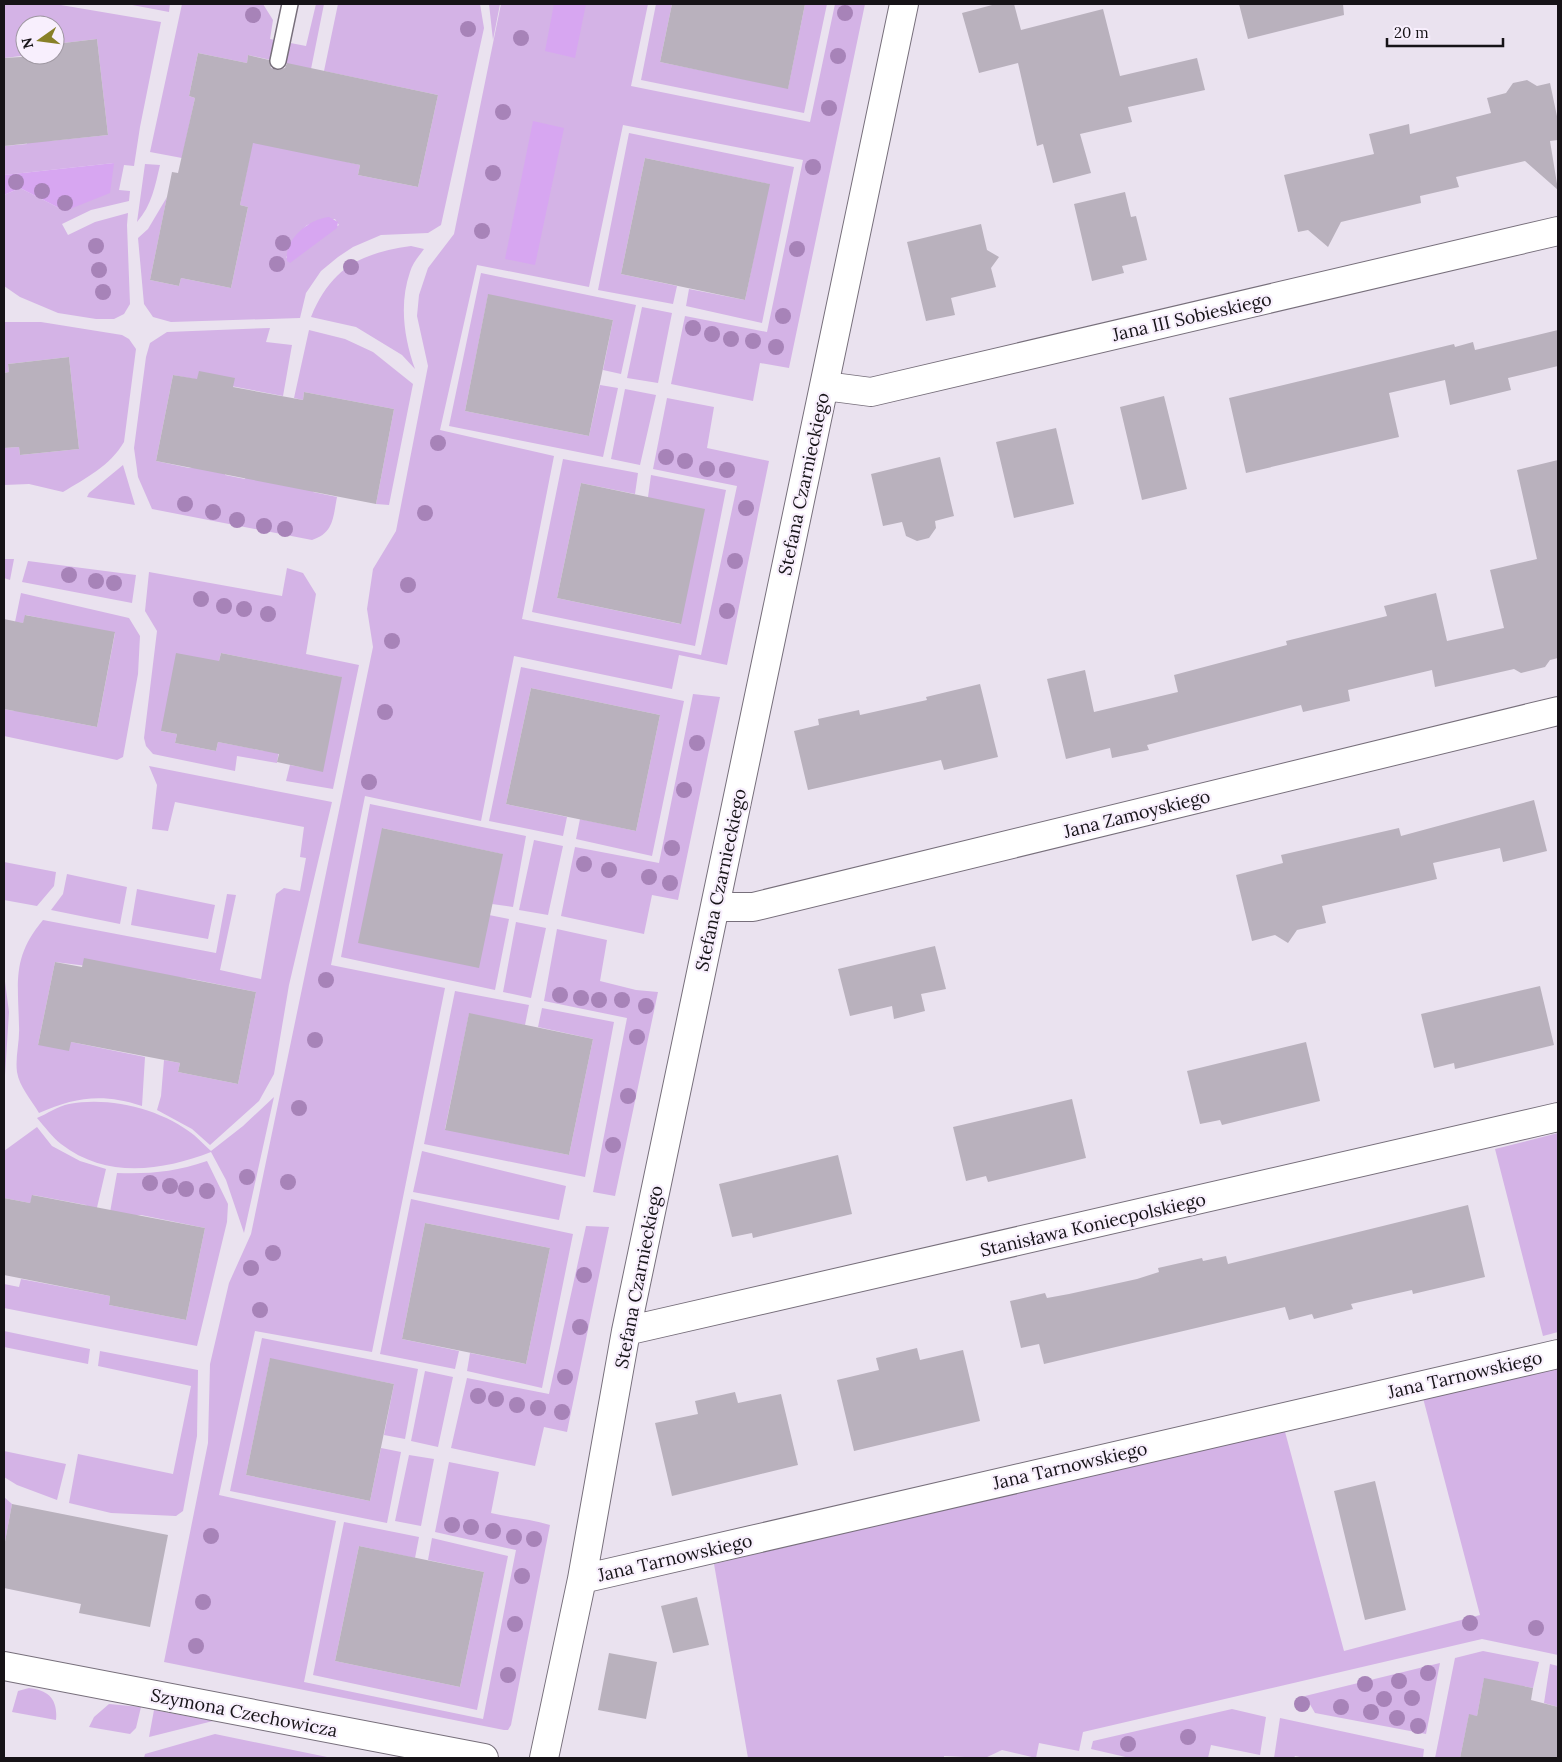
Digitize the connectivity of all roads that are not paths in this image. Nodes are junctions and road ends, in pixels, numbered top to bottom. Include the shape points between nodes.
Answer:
1 (290, 4) edge
2 (904, 4) edge
3 (278, 61) dead end
4 (1558, 231) edge
5 (825, 386) junction
6 (1558, 711) edge
7 (715, 907) junction
8 (1558, 1117) edge
9 (626, 1331) junction
10 (1558, 1354) edge
11 (582, 1579) junction
12 (4, 1666) edge
13 (484, 1758) edge
14 (544, 1758) edge

1 - 3 lane
2 - 5 street, Stefana Czarnieckiego
4 - 5 street, Jana III Sobieskiego via 871,392
5 - 7 street, Stefana Czarnieckiego
6 - 7 street, Jana Zamoyskiego via 753,907
7 - 9 street, Stefana Czarnieckiego
8 - 9 street, Stanisława Koniecpolskiego
9 - 11 street, Stefana Czarnieckiego
10 - 11 street, Jana Tarnowskiego
11 - 14 street, Stefana Czarnieckiego
12 - 13 street, Szymona Czechowicza

